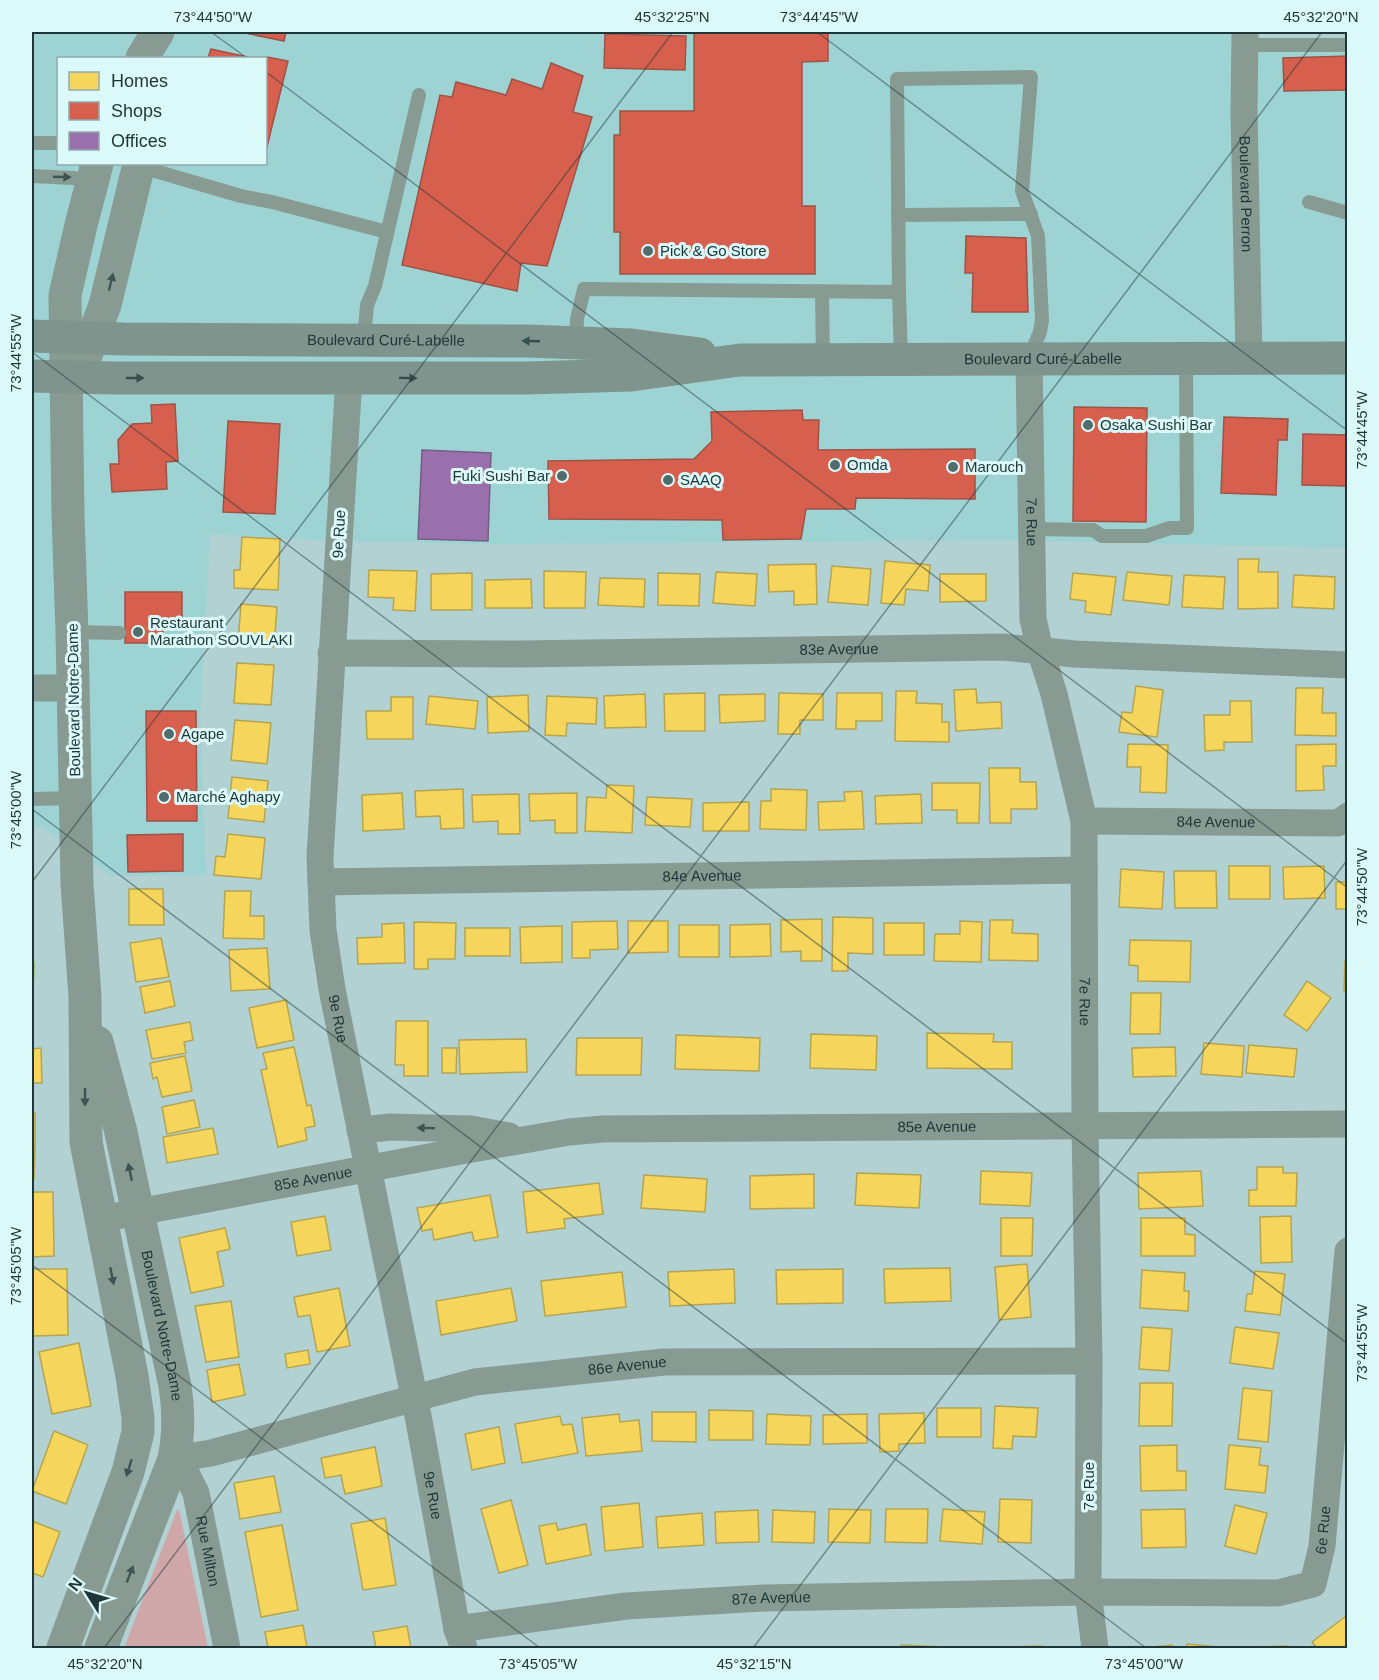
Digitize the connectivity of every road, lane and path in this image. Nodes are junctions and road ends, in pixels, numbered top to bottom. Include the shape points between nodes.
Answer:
1 (159, 32) edge
2 (1245, 38) edge
3 (1347, 45) edge
4 (143, 57) edge
5 (159, 57) edge
6 (419, 95) dead end
7 (32, 143) edge
8 (57, 143) edge
9 (138, 165) edge
10 (95, 172) edge
11 (32, 176) edge
12 (1309, 202) dead end
13 (1347, 213) edge
14 (1030, 214) junction
15 (898, 215) junction
16 (387, 232) junction
17 (822, 291) junction
18 (899, 292) junction
19 (32, 336) edge
20 (79, 338) junction
21 (364, 340) junction
22 (576, 343) junction
23 (1029, 358) junction
24 (1186, 358) junction
25 (1249, 358) junction
26 (1347, 358) edge
27 (901, 359) junction
28 (740, 360) junction
29 (823, 360) junction
30 (32, 376) edge
31 (349, 377) junction
32 (70, 387) junction
33 (1031, 529) junction
34 (72, 632) junction
35 (119, 633) dead end
36 (1040, 650) junction
37 (331, 653) junction
38 (1347, 665) edge
39 (32, 688) edge
40 (73, 688) junction
41 (76, 798) junction
42 (32, 799) edge
43 (1347, 816) edge
44 (1084, 821) junction
45 (1084, 870) junction
46 (321, 882) junction
47 (85, 997) junction
48 (1347, 1124) edge
49 (1084, 1126) junction
50 (360, 1130) junction
51 (527, 1139) junction
52 (367, 1168) junction
53 (139, 1212) junction
54 (100, 1219) junction
55 (1347, 1251) edge
56 (1089, 1361) junction
57 (415, 1399) junction
58 (174, 1459) junction
59 (1088, 1592) junction
60 (460, 1639) edge
61 (63, 1648) edge
62 (101, 1648) edge
63 (227, 1648) edge
64 (1095, 1648) edge

1 - 4 street
1 - 5 street
2 - 3 lane
2 - 25 street, Boulevard Perron
6 - 16 lane
7 - 8 lane
9 - 16 lane via 241,196
20 -> 9 street, Boulevard Notre-Dame via 105,305
11 -> 10 lane via 73,178
10 - 20 street, Boulevard Notre-Dame via 65,295
12 - 13 lane
14 - 15 lane
14 - 15 lane via 1022,191 1031,77 897,79
14 - 23 lane via 1038,236 1042,320
15 - 18 lane
16 - 21 lane via 367,305
17 - 18 lane
17 - 22 lane via 584,289
17 - 29 lane
18 - 27 lane
19 - 20 main road, Boulevard Curé-Labelle
20 - 21 main road, Boulevard Curé-Labelle
20 - 32 street, Boulevard Notre-Dame
22 -> 21 main road, Boulevard Curé-Labelle
22 - 28 main road, Boulevard Curé-Labelle via 631,345
23 - 24 main road, Boulevard Curé-Labelle
23 - 27 main road, Boulevard Curé-Labelle
23 - 33 street, 7e Rue
24 - 25 main road, Boulevard Curé-Labelle
24 - 33 lane via 1187,528 1170,528 1146,536
25 - 26 main road, Boulevard Curé-Labelle
27 - 29 main road, Boulevard Curé-Labelle
28 - 29 main road, Boulevard Curé-Labelle
31 -> 28 main road, Boulevard Curé-Labelle via 631,375
30 - 32 main road, Boulevard Curé-Labelle
32 -> 31 main road, Boulevard Curé-Labelle
31 - 37 street, 9e Rue
32 - 34 street, Boulevard Notre-Dame via 68,515
33 - 36 street, 7e Rue via 1032,609
34 - 35 lane
34 - 40 street, Boulevard Notre-Dame
36 - 37 street, 83e Avenue via 1002,647
36 - 38 street, 83e Avenue
36 - 44 street, 7e Rue
37 - 46 street, 9e Rue
39 - 40 street
40 - 41 street, Boulevard Notre-Dame
41 - 42 lane
41 - 47 street, Boulevard Notre-Dame
43 - 44 street, 84e Avenue via 1338,823
44 - 45 street, 7e Rue
45 - 46 street, 84e Avenue
45 - 49 street, 7e Rue
46 - 50 street, 9e Rue via 332,989
53 -> 47 street, Boulevard Notre-Dame
47 -> 54 street, Boulevard Notre-Dame via 86,1142
48 - 49 street, 85e Avenue
49 - 51 street, 85e Avenue via 624,1128
49 - 56 street, 7e Rue
51 -> 50 street, 85e Avenue via 471,1129
50 - 52 street, 9e Rue
51 - 52 street, 85e Avenue
52 - 53 street, 85e Avenue
52 - 57 street, 9e Rue
53 - 54 street, 85e Avenue
53 - 58 street, Boulevard Notre-Dame via 176,1392 178,1431
54 -> 61 street, Boulevard Notre-Dame via 132,1376 138,1432 128,1473
55 - 59 street, 6e Rue via 1322,1546 1313,1584 1278,1593
56 - 57 street, 86e Avenue via 664,1362 475,1382
56 - 59 street, 7e Rue
57 - 58 street, 86e Avenue via 211,1453
57 - 60 street, 9e Rue
62 -> 58 street, Boulevard Notre-Dame
58 - 63 street, Rue Milton via 196,1493
59 - 60 street, 87e Avenue via 764,1598 638,1605
59 - 64 street, 7e Rue

